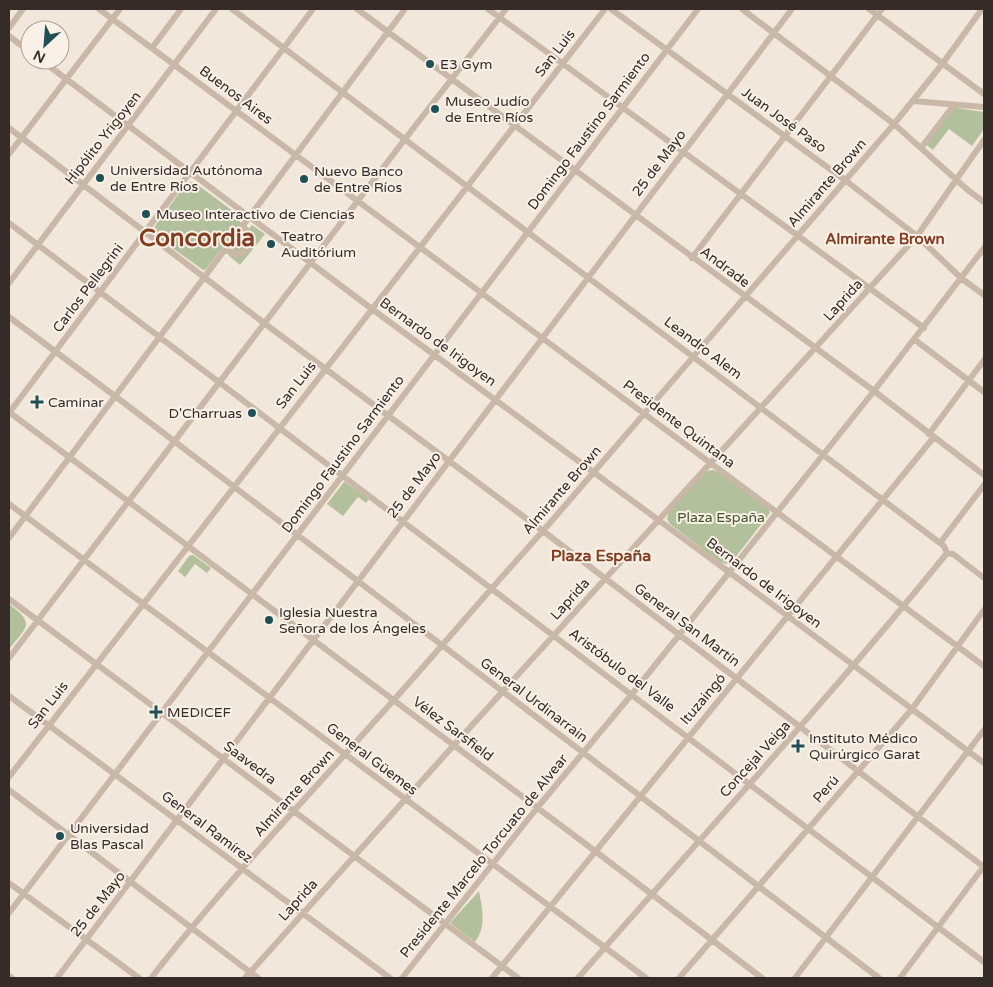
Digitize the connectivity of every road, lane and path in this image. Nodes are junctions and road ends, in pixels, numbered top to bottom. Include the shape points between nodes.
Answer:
1 (23, 9) edge
2 (100, 9) edge
3 (120, 9) edge
4 (181, 9) edge
5 (216, 9) edge
6 (232, 9) edge
7 (313, 9) edge
8 (357, 9) edge
9 (405, 9) edge
10 (488, 9) edge
11 (506, 9) edge
12 (605, 9) edge
13 (611, 9) edge
14 (698, 9) edge
15 (742, 9) edge
16 (792, 9) edge
17 (869, 9) edge
18 (882, 9) edge
19 (982, 9) edge
20 (877, 15) junction
21 (500, 17) junction
22 (112, 18) junction
23 (9, 28) edge
24 (388, 32) junction
25 (774, 33) junction
26 (9, 36) edge
27 (20, 44) edge
28 (152, 48) junction
29 (284, 48) junction
30 (666, 50) junction
31 (943, 63) junction
32 (174, 64) junction
33 (562, 64) junction
34 (54, 70) edge
35 (832, 76) junction
36 (451, 78) junction
37 (66, 79) junction
38 (343, 92) junction
39 (727, 94) junction
40 (984, 94) edge
41 (913, 101) junction
42 (954, 105) junction
43 (984, 107) edge
44 (622, 108) junction
45 (237, 111) junction
46 (894, 124) junction
47 (129, 125) junction
48 (514, 125) junction
49 (9, 128) edge
50 (786, 136) junction
51 (21, 138) junction
52 (405, 139) junction
53 (984, 140) edge
54 (921, 148) junction
55 (683, 152) junction
56 (9, 154) edge
57 (296, 154) junction
58 (574, 170) junction
59 (191, 172) junction
60 (845, 180) junction
61 (957, 180) junction
62 (83, 184) junction
63 (466, 187) junction
64 (741, 194) junction
65 (358, 201) junction
66 (984, 202) edge
67 (635, 215) junction
68 (249, 216) junction
69 (9, 223) edge
70 (242, 225) junction
71 (146, 232) junction
72 (527, 232) junction
73 (798, 236) junction
74 (917, 236) junction
75 (38, 245) junction
76 (420, 247) junction
77 (984, 248) edge
78 (225, 249) junction
79 (692, 258) junction
80 (310, 262) junction
81 (204, 277) junction
82 (588, 278) junction
83 (962, 278) junction
84 (9, 283) edge
85 (871, 288) junction
86 (100, 292) junction
87 (481, 293) junction
88 (744, 296) junction
89 (984, 296) edge
90 (372, 309) junction
91 (9, 318) edge
92 (264, 323) junction
93 (924, 328) junction
94 (160, 336) junction
95 (542, 338) junction
96 (915, 340) junction
97 (816, 349) junction
98 (55, 352) junction
99 (434, 355) junction
100 (693, 356) junction
101 (984, 360) edge
102 (325, 368) junction
103 (969, 380) junction
104 (219, 382) junction
105 (874, 391) junction
106 (984, 392) edge
107 (115, 396) junction
108 (496, 399) junction
109 (762, 408) junction
110 (9, 413) edge
111 (644, 414) junction
112 (388, 416) junction
113 (278, 428) junction
114 (932, 435) junction
115 (174, 442) junction
116 (823, 455) junction
117 (70, 458) junction
118 (448, 462) junction
119 (711, 463) junction
120 (594, 472) junction
121 (984, 475) edge
122 (342, 476) junction
123 (984, 485) edge
124 (233, 487) junction
125 (883, 500) junction
126 (128, 502) junction
127 (9, 504) edge
128 (777, 513) junction
129 (26, 516) junction
130 (403, 521) junction
131 (659, 521) junction
132 (543, 531) junction
133 (297, 535) junction
134 (9, 538) edge
135 (940, 543) junction
136 (188, 546) junction
137 (947, 553) junction
138 (836, 557) junction
139 (83, 560) junction
140 (729, 572) junction
141 (984, 578) edge
142 (606, 579) junction
143 (357, 581) junction
144 (491, 588) junction
145 (253, 594) junction
146 (9, 599) edge
147 (142, 604) junction
148 (904, 606) junction
149 (984, 610) edge
150 (788, 616) junction
151 (38, 621) junction
152 (555, 635) junction
153 (679, 635) junction
154 (313, 639) junction
155 (441, 645) junction
156 (958, 646) junction
157 (208, 653) junction
158 (9, 658) edge
159 (96, 664) junction
160 (853, 665) junction
161 (984, 666) edge
162 (736, 678) junction
163 (503, 692) junction
164 (632, 694) junction
165 (9, 696) edge
166 (270, 698) junction
167 (394, 700) junction
168 (912, 709) junction
169 (162, 713) junction
170 (48, 724) junction
171 (800, 726) junction
172 (984, 730) edge
173 (688, 736) junction
174 (454, 746) junction
175 (968, 751) junction
176 (583, 753) junction
177 (344, 754) junction
178 (224, 759) junction
179 (984, 763) edge
180 (858, 771) junction
181 (115, 774) junction
182 (9, 777) edge
183 (749, 783) junction
184 (9, 790) edge
185 (640, 795) junction
186 (406, 800) junction
187 (537, 808) junction
188 (294, 811) junction
189 (918, 817) junction
190 (178, 821) junction
191 (809, 829) junction
192 (69, 836) junction
193 (699, 841) junction
194 (595, 851) junction
195 (354, 856) junction
196 (493, 865) junction
197 (984, 867) edge
198 (242, 869) junction
199 (872, 877) junction
200 (9, 883) edge
201 (131, 883) junction
202 (759, 887) junction
203 (23, 894) junction
204 (652, 894) junction
205 (550, 906) junction
206 (9, 913) edge
207 (302, 914) junction
208 (446, 924) junction
209 (190, 927) junction
210 (938, 927) junction
211 (826, 938) junction
212 (87, 939) junction
213 (711, 940) junction
214 (605, 947) junction
215 (984, 962) edge
216 (502, 966) junction
217 (250, 972) junction
218 (9, 976) edge
219 (12, 978) edge
220 (57, 978) edge
221 (139, 978) edge
222 (151, 978) edge
223 (245, 978) edge
224 (258, 978) edge
225 (390, 978) edge
226 (402, 978) edge
227 (492, 978) edge
228 (518, 978) edge
229 (578, 978) edge
230 (646, 978) edge
231 (679, 978) edge
232 (762, 978) edge
233 (795, 978) edge
234 (879, 978) edge
235 (900, 978) edge

1 - 23 street
2 - 22 street, Buenos Aires
3 - 22 street
4 - 28 street
5 - 32 street, Hipólito Yrigoyen
6 - 29 street, Leandro Alem
7 - 29 street, Carlos Pellegrini
8 - 24 street, Andrade
9 - 24 street
10 - 21 street
11 - 21 street
12 - 33 street, San Luis
13 - 30 street, Juan José Paso
14 - 30 street, Domingo Faustino Sarmiento
15 - 25 street
16 - 25 street, 25 de Mayo
17 - 20 street
18 - 20 street
19 - 31 street, Almirante Brown
20 - 31 street
20 - 35 street
21 - 33 street
21 - 36 street
22 - 28 street, Buenos Aires
22 - 37 street
24 - 36 street, Andrade
24 - 38 street
25 - 35 street
25 - 39 street, 25 de Mayo
26 - 27 street
28 - 32 street, Buenos Aires
29 - 38 street, Leandro Alem
29 - 45 street, Carlos Pellegrini
30 - 39 street, Juan José Paso
30 - 44 street, Domingo Faustino Sarmiento
31 - 40 street
31 - 41 street, Almirante Brown
32 - 45 street, Buenos Aires
32 - 47 street, Hipólito Yrigoyen
33 - 44 street
33 - 48 street, San Luis
34 - 37 street, Bernardo de Irigoyen
35 - 46 street
35 - 50 street
36 - 48 street, Andrade
36 - 52 street
37 - 47 street, Bernardo de Irigoyen
37 - 51 street
38 - 52 street, Leandro Alem
38 - 57 street
39 - 50 street, Juan José Paso
39 - 55 street, 25 de Mayo
41 - 42 street
41 - 46 street, Almirante Brown
42 - 43 street
42 - 54 street
44 - 55 street
44 - 58 street, Domingo Faustino Sarmiento
45 - 57 street, Buenos Aires
45 - 59 street, Carlos Pellegrini
46 - 54 street
46 - 60 street, Almirante Brown
47 - 59 street, Bernardo de Irigoyen
47 - 62 street, Hipólito Yrigoyen
48 - 58 street, Andrade
48 - 63 street, San Luis
49 - 51 street, General San Martín
50 - 60 street, Juan José Paso
50 - 64 street
51 - 56 street
51 - 62 street, General San Martín
52 - 63 street, Leandro Alem
52 - 65 street
53 - 61 street, Laprida
54 - 61 street
55 - 64 street
55 - 67 street, 25 de Mayo
57 - 65 street, Buenos Aires
57 - 68 street
58 - 67 street, Andrade
58 - 72 street, Domingo Faustino Sarmiento
59 - 68 street, Bernardo de Irigoyen
59 - 71 street, Carlos Pellegrini
60 - 73 street, Almirante Brown
60 - 74 street, Juan José Paso
61 - 66 street
61 - 74 street, Laprida
62 - 71 street, General San Martín
62 - 75 street, Hipólito Yrigoyen
63 - 72 street, Leandro Alem
63 - 76 street, San Luis
64 - 73 street
64 - 79 street
65 - 76 street, Presidente Quintana
65 - 80 street
67 - 79 street, Andrade
67 - 82 street, 25 de Mayo
68 - 70 street
68 - 80 street, Bernardo de Irigoyen
69 - 75 street, Aristóbulo del Valle
70 - 78 street
70 - 78 street via 251,236 251,243 243,253 236,255
71 - 81 street, General San Martín
71 - 86 street, Carlos Pellegrini
72 - 82 street, Leandro Alem
72 - 87 street, Domingo Faustino Sarmiento
73 - 85 street
73 - 88 street, Almirante Brown
74 - 83 street, Juan José Paso
74 - 85 street, Laprida
75 - 84 street, Hipólito Yrigoyen
75 - 86 street, Aristóbulo del Valle
76 - 87 street, Presidente Quintana
76 - 90 street, San Luis
77 - 83 street, Presidente Marcelo Torcuato de Alvear
78 - 81 street
79 - 88 street, Andrade
80 - 90 street, Bernardo de Irigoyen
80 - 92 street
81 - 92 street, General San Martín
81 - 94 street
82 - 95 street, 25 de Mayo
82 - 100 street, Leandro Alem
83 - 89 street, Juan José Paso
83 - 93 street, Presidente Marcelo Torcuato de Alvear
85 - 93 street
85 - 97 street, Laprida
86 - 94 street, Aristóbulo del Valle
86 - 98 street, Carlos Pellegrini
87 - 95 street, Presidente Quintana
87 - 99 street, Domingo Faustino Sarmiento
88 - 97 street, Andrade
88 - 100 street, Almirante Brown
90 - 99 street, Bernardo de Irigoyen
90 - 102 street, San Luis
91 - 98 street, General Urdinarrain
92 - 102 street, General San Martín
92 - 104 street
93 - 96 street, Presidente Marcelo Torcuato de Alvear
94 - 104 street, Aristóbulo del Valle
94 - 107 street
95 - 108 street, 25 de Mayo
95 - 111 street, Presidente Quintana
96 - 103 street
96 - 105 street, Presidente Marcelo Torcuato de Alvear
97 - 105 street, Andrade
97 - 109 street, Laprida
98 - 107 street, General Urdinarrain
98 - 110 street, Carlos Pellegrini
99 - 108 street, Bernardo de Irigoyen
99 - 112 street, Domingo Faustino Sarmiento
100 - 109 street, Leandro Alem
100 - 111 street, Almirante Brown
101 - 103 street, Ituzaingó
102 - 112 street, General San Martín
102 - 113 street, San Luis
103 - 106 street
103 - 114 street, Ituzaingó
104 - 113 street, Aristóbulo del Valle
104 - 115 street
105 - 114 street, Andrade
105 - 116 street, Presidente Marcelo Torcuato de Alvear
107 - 115 street, General Urdinarrain
107 - 117 street
108 - 118 street, 25 de Mayo
108 - 120 street, Bernardo de Irigoyen
109 - 116 street, Leandro Alem
109 - 119 street, Laprida
110 - 117 street, Vélez Sarsfield
111 - 119 street, Presidente Quintana
111 - 120 street, Almirante Brown
112 - 118 street, General San Martín
112 - 122 street, Domingo Faustino Sarmiento
113 - 122 street, Aristóbulo del Valle
113 - 124 street, San Luis
114 - 121 street, Andrade
114 - 125 street, Ituzaingó
115 - 124 street, General Urdinarrain
115 - 126 street
116 - 125 street, Leandro Alem
116 - 128 street, Presidente Marcelo Torcuato de Alvear
117 - 126 street, Vélez Sarsfield
117 - 129 street
118 - 130 street, 25 de Mayo
118 - 132 street, General San Martín
119 - 128 street, Presidente Quintana
119 - 131 street, Laprida
120 - 131 street, Bernardo de Irigoyen
120 - 132 street, Almirante Brown
122 - 130 street, Aristóbulo del Valle
122 - 133 street, Domingo Faustino Sarmiento
123 - 135 street
124 - 133 street, General Urdinarrain
124 - 136 street, San Luis
125 - 135 street, Leandro Alem
125 - 138 street, Ituzaingó
126 - 136 street, Vélez Sarsfield
126 - 139 street
127 - 129 street, General Güemes
128 - 138 street, Presidente Quintana
128 - 140 street, Presidente Marcelo Torcuato de Alvear
129 - 134 street
129 - 139 street, General Güemes
130 - 143 street, 25 de Mayo
130 - 144 street, Aristóbulo del Valle
131 - 140 street, Bernardo de Irigoyen
131 - 142 street, Laprida
132 - 142 street, General San Martín
132 - 144 street, Almirante Brown
133 - 143 street, General Urdinarrain
133 - 145 street, Domingo Faustino Sarmiento
135 - 137 street, Leandro Alem
136 - 145 street, Vélez Sarsfield
136 - 147 street, San Luis
137 - 141 street, Leandro Alem via 953,554
137 - 148 street, Concejal Veiga
138 - 148 street, Presidente Quintana
138 - 150 street, Ituzaingó
139 - 147 street, General Güemes
139 - 151 street
140 - 150 street, Bernardo de Irigoyen
140 - 153 street, Presidente Marcelo Torcuato de Alvear
142 - 152 street, Laprida
142 - 153 street, General San Martín
143 - 154 street, 25 de Mayo
143 - 155 street, General Urdinarrain
144 - 152 street, Aristóbulo del Valle
144 - 155 street, Almirante Brown
145 - 154 street, Vélez Sarsfield
145 - 157 street, Domingo Faustino Sarmiento
146 - 151 street, Saavedra
147 - 157 street, General Güemes
147 - 159 street, San Luis
148 - 156 street, Presidente Quintana
148 - 160 street, Concejal Veiga
149 - 156 street, Perú
150 - 160 street, Bernardo de Irigoyen
150 - 162 street, Ituzaingó
151 - 158 street
151 - 159 street, Saavedra
152 - 163 street, Laprida
152 - 164 street, Aristóbulo del Valle
153 - 162 street, General San Martín
153 - 164 street, Presidente Marcelo Torcuato de Alvear
154 - 166 street, 25 de Mayo
154 - 167 street, Vélez Sarsfield
155 - 163 street, General Urdinarrain
155 - 167 street, Almirante Brown
156 - 161 street, Presidente Quintana
156 - 168 street, Perú
157 - 166 street, General Güemes
157 - 169 street, Domingo Faustino Sarmiento
159 - 169 street, Saavedra
159 - 170 street, San Luis
160 - 168 street, Bernardo de Irigoyen
160 - 171 street, Concejal Veiga
162 - 171 street, General San Martín
162 - 173 street, Ituzaingó
163 - 174 street, Laprida
163 - 176 street, General Urdinarrain
164 - 173 street, Aristóbulo del Valle
164 - 176 street, Presidente Marcelo Torcuato de Alvear
165 - 170 street, General Ramírez
166 - 177 street, General Güemes
166 - 178 street, 25 de Mayo
167 - 174 street, Vélez Sarsfield
167 - 177 street, Almirante Brown
168 - 175 street, Bernardo de Irigoyen
168 - 180 street, Perú
169 - 178 street, Saavedra
169 - 181 street, Domingo Faustino Sarmiento
170 - 181 street, General Ramírez
170 - 182 street, San Luis
171 - 180 street, General San Martín
171 - 183 street, Concejal Veiga
172 - 175 street
173 - 183 street, Aristóbulo del Valle
173 - 185 street, Ituzaingó
174 - 186 street, Laprida
174 - 187 street, Vélez Sarsfield
175 - 179 street, Bernardo de Irigoyen
175 - 189 street
176 - 185 street, General Urdinarrain
176 - 187 street, Presidente Marcelo Torcuato de Alvear
177 - 186 street, General Güemes
177 - 188 street, Almirante Brown
178 - 188 street, Saavedra
178 - 190 street, 25 de Mayo
180 - 189 street, General San Martín
180 - 191 street, Perú
181 - 190 street, General Ramírez
181 - 192 street, Domingo Faustino Sarmiento
183 - 191 street, Aristóbulo del Valle
183 - 193 street, Concejal Veiga
184 - 192 street
185 - 193 street, General Urdinarrain
185 - 194 street, Ituzaingó
186 - 195 street, Laprida
186 - 196 street, General Güemes
187 - 194 street, Vélez Sarsfield
187 - 196 street, Presidente Marcelo Torcuato de Alvear
188 - 195 street, Saavedra
188 - 198 street, Almirante Brown
189 - 197 street, General San Martín
189 - 199 street
190 - 198 street, General Ramírez
190 - 201 street, 25 de Mayo
191 - 199 street, Aristóbulo del Valle
191 - 202 street, Perú
192 - 201 street
192 - 203 street, Domingo Faustino Sarmiento
193 - 202 street, General Urdinarrain
193 - 204 street, Concejal Veiga
194 - 204 street, Vélez Sarsfield
194 - 205 street, Ituzaingó
195 - 207 street, Laprida
195 - 208 street, Saavedra
196 - 205 street, General Güemes
196 - 208 street, Presidente Marcelo Torcuato de Alvear
197 - 210 street
198 - 207 street, General Ramírez
198 - 209 street, Almirante Brown
199 - 210 street, Aristóbulo del Valle
199 - 211 street
200 - 203 street
201 - 209 street
201 - 212 street, 25 de Mayo
202 - 211 street, General Urdinarrain
202 - 213 street, Perú
203 - 206 street, Domingo Faustino Sarmiento
203 - 212 street
204 - 213 street, Vélez Sarsfield
204 - 214 street, Concejal Veiga
205 - 214 street, General Güemes
205 - 216 street, Ituzaingó
207 - 217 street, Laprida
207 - 225 street, General Ramírez
208 - 216 street, Saavedra
208 - 226 street, Presidente Marcelo Torcuato de Alvear
209 - 217 street
209 - 222 street, Almirante Brown
210 - 215 street, Aristóbulo del Valle
210 - 235 street
211 - 233 street
211 - 234 street, General Urdinarrain
212 - 220 street, 25 de Mayo
212 - 221 street
213 - 231 street, Perú
213 - 232 street, Vélez Sarsfield
214 - 229 street, Concejal Veiga
214 - 230 street, General Güemes
216 - 227 street, Ituzaingó
216 - 228 street, Saavedra
217 - 223 street, Laprida
217 - 224 street
218 - 219 street

